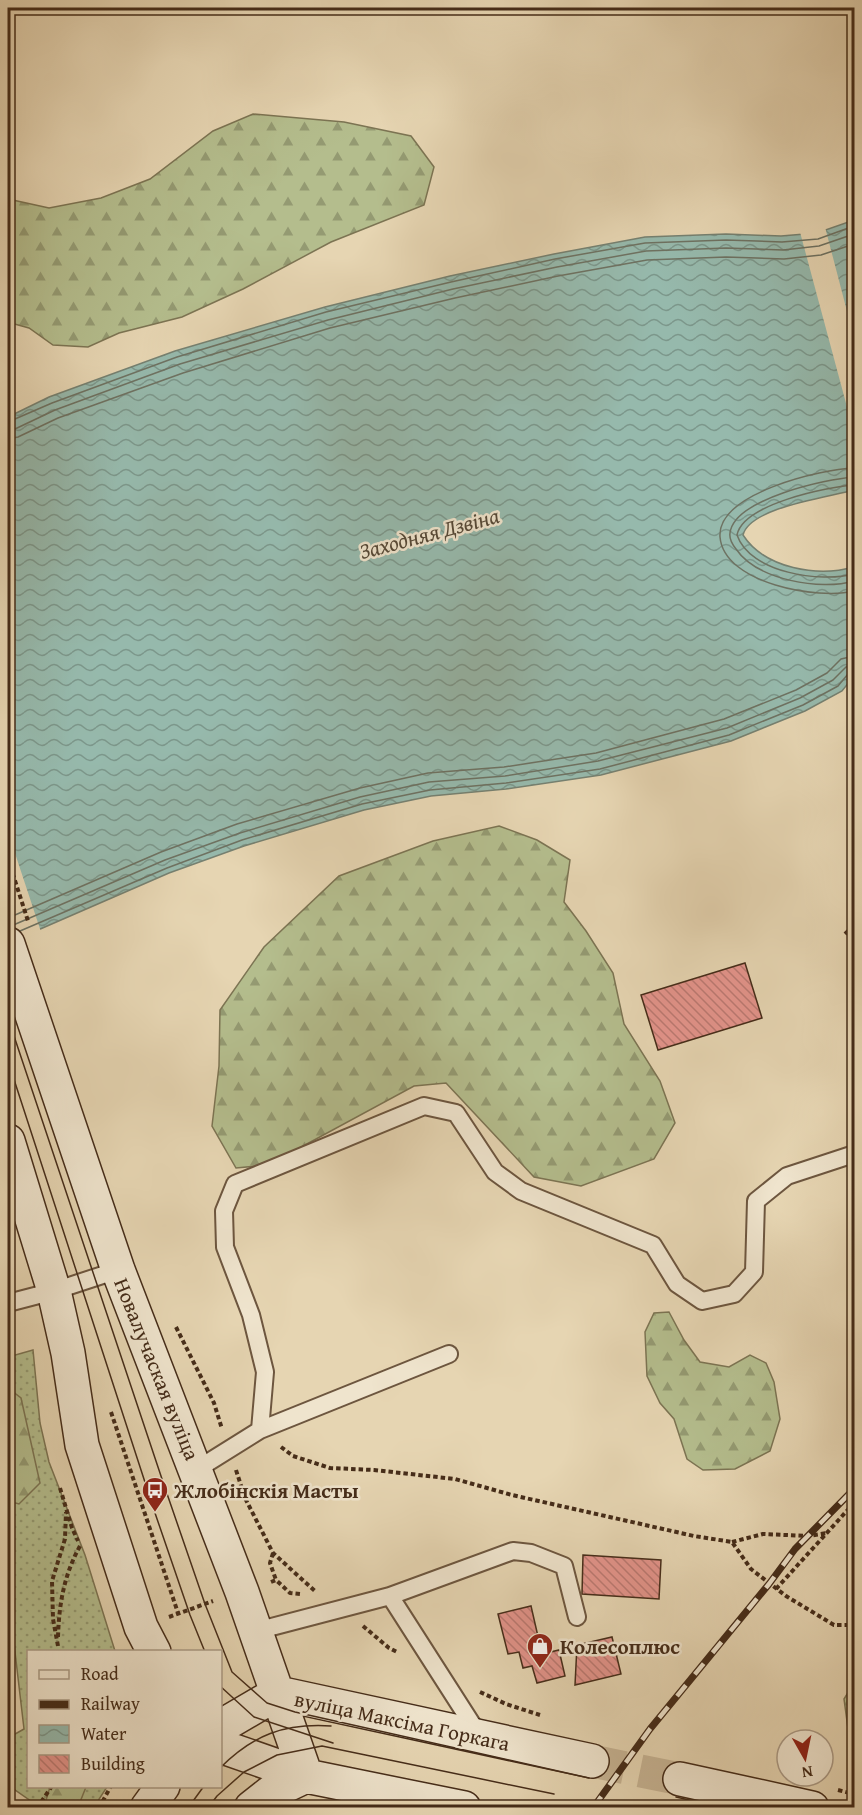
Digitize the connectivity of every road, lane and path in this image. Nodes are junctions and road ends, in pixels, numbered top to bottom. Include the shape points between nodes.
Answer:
1 (855, 925) edge
2 (845, 934) dead end
3 (8, 944) edge
4 (8, 1141) edge
5 (855, 1154) edge
6 (117, 1270) junction
7 (54, 1291) junction
8 (8, 1303) edge
9 (173, 1323) dead end
10 (449, 1354) dead end
11 (110, 1408) dead end
12 (260, 1430) junction
13 (229, 1450) junction
14 (196, 1470) junction
15 (855, 1503) edge
16 (66, 1508) dead end
17 (828, 1532) junction
18 (732, 1542) junction
19 (80, 1546) dead end
20 (273, 1553) junction
21 (276, 1580) dead end
22 (776, 1589) junction
23 (390, 1596) junction
24 (342, 1608) junction
25 (178, 1613) dead end
26 (577, 1617) dead end
27 (855, 1625) edge
28 (256, 1631) junction
29 (58, 1649) edge
30 (153, 1650) edge
31 (438, 1672) junction
32 (278, 1694) junction
33 (547, 1718) dead end
34 (222, 1726) edge
35 (482, 1739) junction
36 (222, 1747) edge
37 (592, 1761) tunnel mouth
38 (306, 1776) junction
39 (680, 1779) tunnel mouth
40 (51, 1788) edge
41 (110, 1788) edge
42 (162, 1788) edge
43 (37, 1808) edge
44 (99, 1808) edge
45 (147, 1808) edge
46 (251, 1808) edge
47 (464, 1808) edge
48 (812, 1808) edge

1 - 2 path
3 - 6 main road, Новалучаская вуліца
4 - 7 main road
5 - 12 lane via 787,1176 756,1201 754,1272 734,1294 702,1300 677,1284 653,1245 521,1191 495,1172 456,1113 424,1106 236,1184 224,1211 225,1247 251,1315 265,1372
6 - 7 lane
6 - 14 main road, Новалучаская вуліца
7 - 8 lane
7 - 30 main road via 82,1445 141,1627
9 - 13 path via 214,1403
10 - 12 lane
11 - 25 path
12 - 13 lane
12 - 18 path via 293,1456 330,1468 455,1479 682,1534
13 - 14 lane
13 - 20 path via 245,1498
14 - 28 main road, Новалучаская вуліца
15 - 17 path
16 - 29 path via 65,1539 52,1581
17 - 18 path via 808,1536 763,1534
17 - 22 path
18 - 22 path via 751,1569
19 - 29 path via 69,1566 59,1609
20 - 21 path via 270,1563
20 - 24 path via 321,1597
22 - 27 path via 834,1624
23 - 24 lane
23 - 26 lane via 513,1551 531,1553 564,1566
23 - 31 lane
24 - 28 lane
24 - 31 path via 389,1648
28 - 32 main road, Новалучаская вуліца
31 - 33 path via 506,1704
31 - 35 lane
32 - 34 main road, вуліца Максіма Горкага
32 - 35 main road, вуліца Максіма Горкага
32 - 38 main road, Новалучаская вуліца
35 - 37 main road, вуліца Максіма Горкага
36 - 38 main road
38 - 46 main road via 270,1793
38 - 47 main road
39 - 48 main road
40 - 43 path
41 - 44 path
42 - 45 main road

